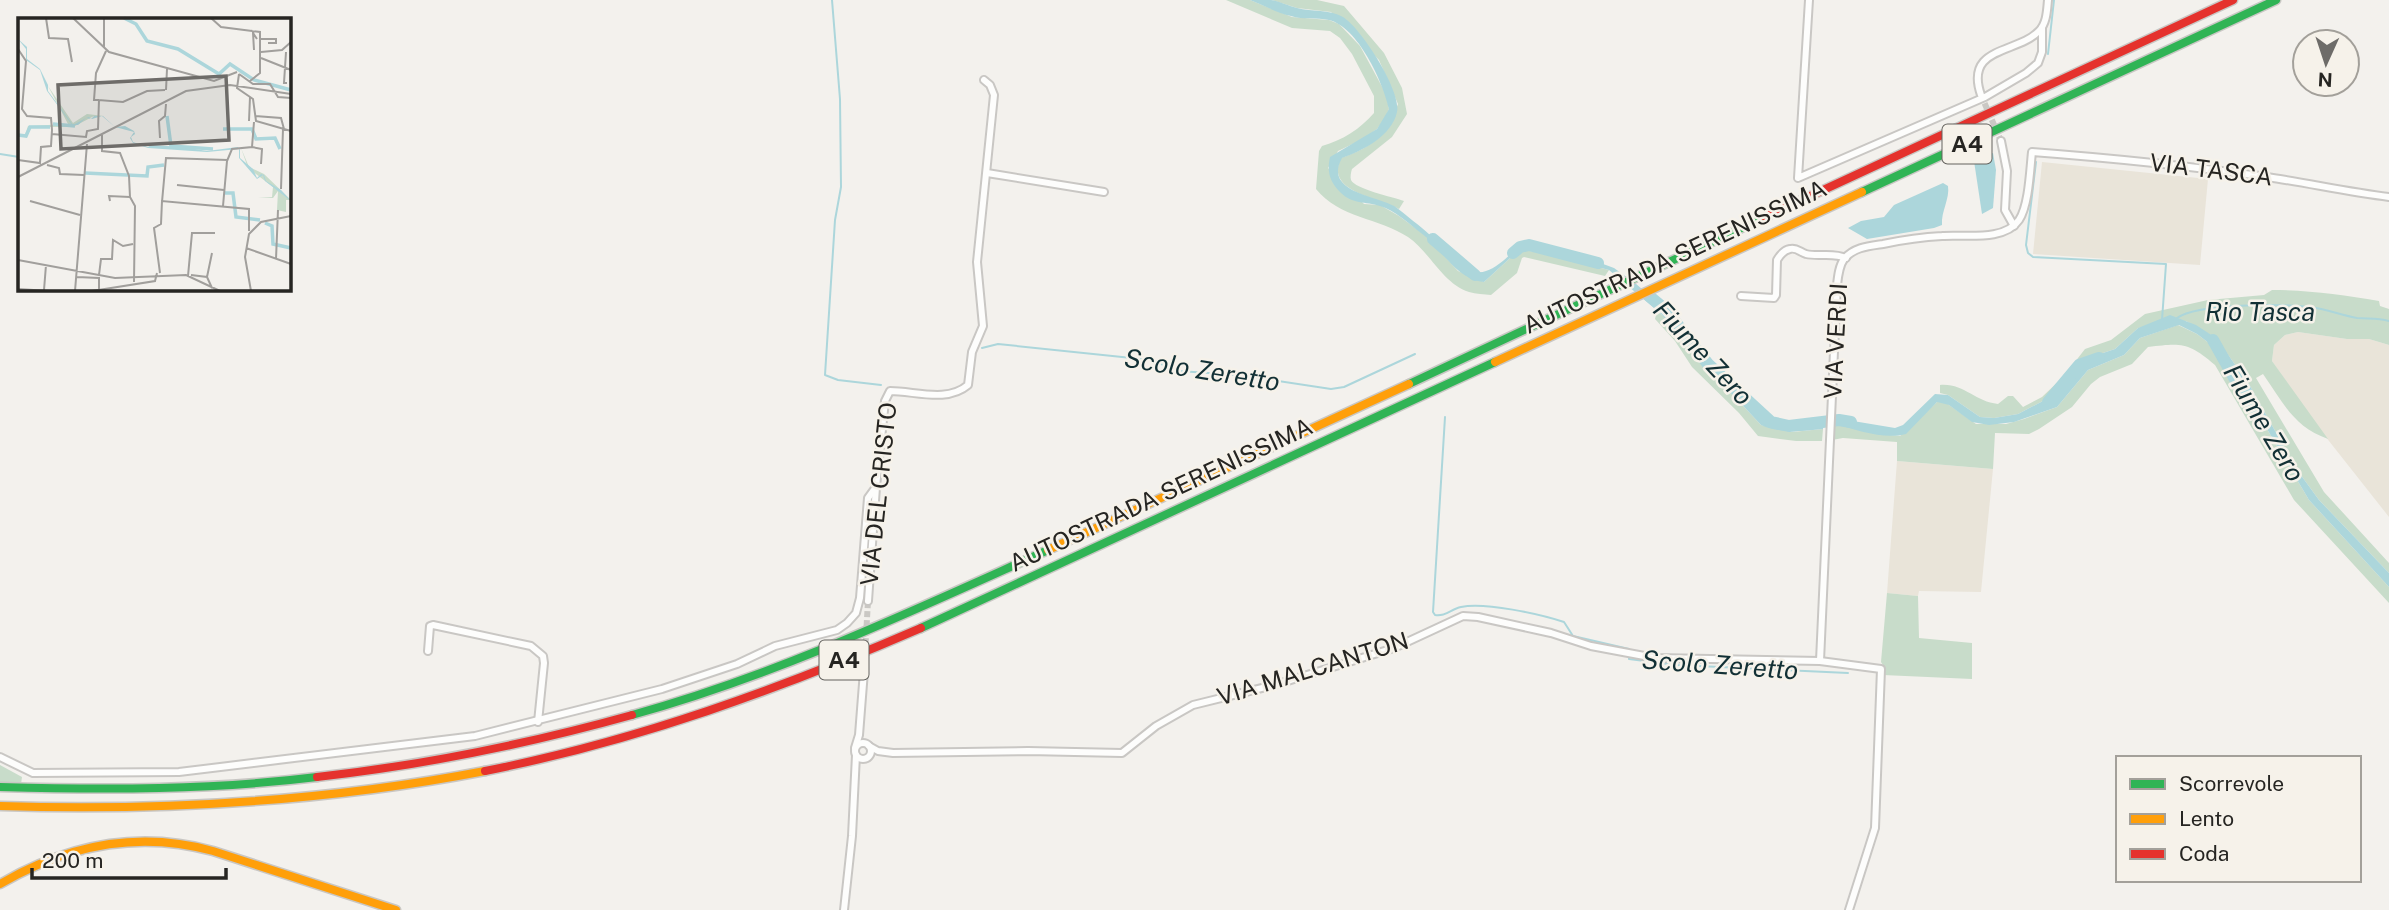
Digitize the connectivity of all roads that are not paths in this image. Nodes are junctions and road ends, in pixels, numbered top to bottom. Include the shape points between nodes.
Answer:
1 (1809, 0) edge
2 (2049, 0) edge
3 (2233, 0) edge
4 (2276, 0) edge
5 (2042, 27) junction
6 (984, 80) dead end
7 (1981, 94) tunnel mouth
8 (2001, 141) tunnel mouth
9 (987, 173) junction
10 (1104, 192) dead end
11 (2389, 197) edge
12 (2014, 226) junction
13 (1846, 258) junction
14 (1741, 296) dead end
15 (876, 486) junction
16 (868, 601) tunnel mouth
17 (428, 652) dead end
18 (1820, 661) junction
19 (864, 671) tunnel mouth
20 (538, 722) junction
21 (859, 735) junction
22 (868, 745) junction
23 (878, 751) junction
24 (855, 752) junction
25 (0, 757) edge
26 (867, 758) junction
27 (856, 769) junction
28 (0, 787) edge
29 (0, 806) edge
30 (0, 884) edge
31 (396, 910) edge
32 (844, 910) edge
33 (1849, 910) edge

1 - 5 street via 1798,178 1986,97 2026,73 2038,64
2 - 5 street
3 - 28 main road, AUTOSTRADA SERENISSIMA / A4 via 1205,479 787,664 583,729 479,753 341,776 185,788
4 - 29 main road, AUTOSTRADA SERENISSIMA / A4 via 934,622 790,683 590,747 482,772 342,794 186,808
5 - 7 street via 1985,60 1977,78
6 - 9 street, VIA DEL CRISTO via 994,95
8 - 12 street via 2007,171 2005,210
9 - 10 street
9 - 15 street, VIA DEL CRISTO via 977,262 983,326 972,352 968,386 952,394 890,391
11 - 12 street, VIA TASCA via 2243,174 2032,152 2024,207
12 - 13 street, VIA VERDI via 1989,234 1860,248
13 - 14 street via 1790,249 1777,260 1774,298
13 - 18 street, VIA VERDI via 1837,285
15 - 16 street, VIA DEL CRISTO
15 - 20 street via 867,498 856,613 837,630 775,646 737,664 662,688
17 - 20 street via 433,625 531,646 544,663
18 - 23 street, VIA MALCANTON via 1668,659 1462,616 1394,648 1193,705 1122,753
18 - 33 street, VIA MALCANTON via 1881,669 1875,828
19 - 21 street
20 - 25 street via 475,736 179,772 33,773
21 - 22 street
21 - 24 street
22 - 23 street, VIA MALCANTON
22 - 24 street via 861,743
22 - 26 street
23 - 26 street
24 - 26 street via 859,759
24 - 27 street
26 - 27 street
27 - 32 street
30 - 31 main road via 54,855 148,840 204,849

